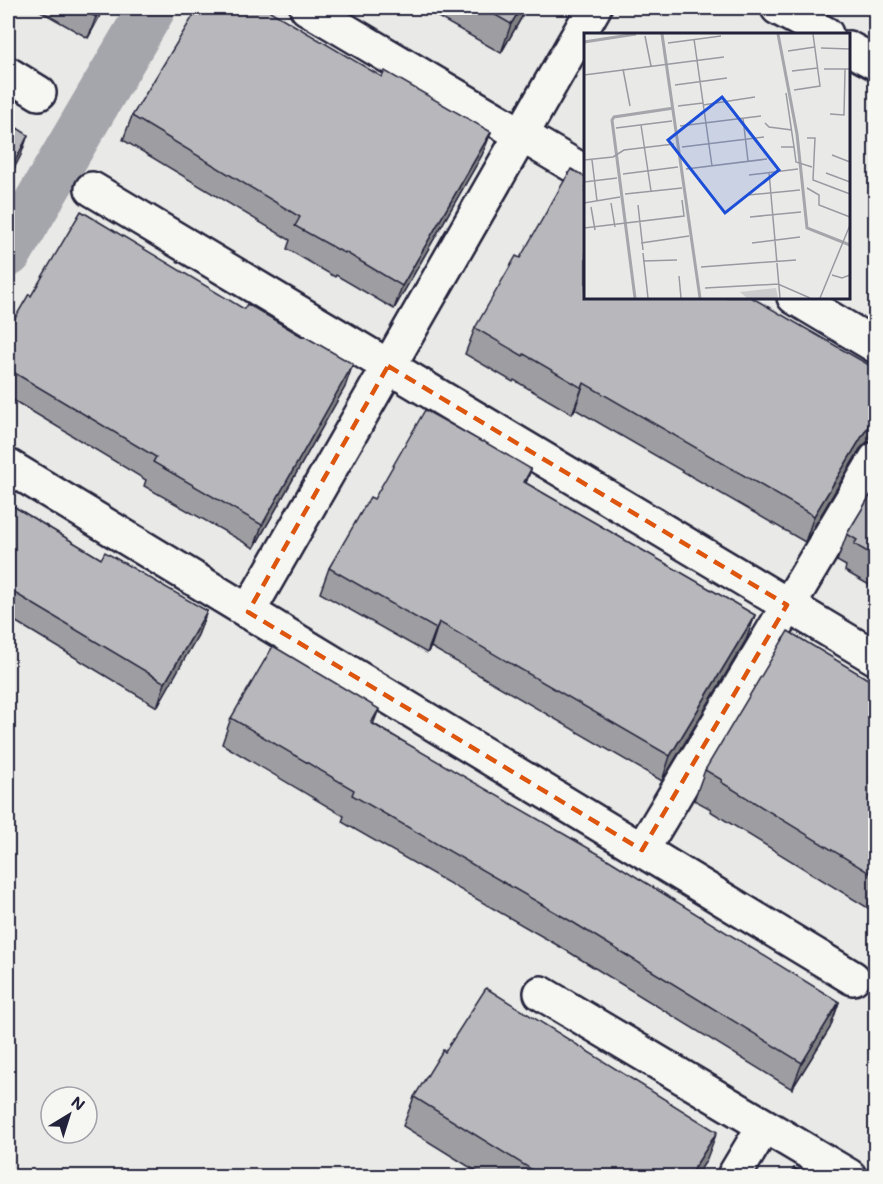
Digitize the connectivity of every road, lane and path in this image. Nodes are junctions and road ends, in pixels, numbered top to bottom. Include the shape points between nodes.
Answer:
1 (307, 8) edge
2 (594, 8) edge
3 (778, 8) edge
4 (824, 33) edge
5 (850, 49) edge
6 (876, 63) edge
7 (8, 74) edge
8 (39, 93) dead end
9 (521, 135) junction
10 (584, 172) edge
11 (92, 189) dead end
12 (796, 298) edge
13 (876, 346) edge
14 (388, 366) junction
15 (876, 459) edge
16 (8, 466) edge
17 (787, 605) junction
18 (248, 612) junction
19 (876, 658) edge
20 (642, 850) junction
21 (853, 978) dead end
22 (541, 993) dead end
23 (764, 1126) junction
24 (734, 1176) edge
25 (849, 1176) edge

1 - 9 street
2 - 9 street
3 - 4 street
5 - 6 street
7 - 8 street
9 - 10 street
9 - 14 street
11 - 14 street
12 - 13 street
14 - 17 street
14 - 18 street
15 - 17 street
16 - 18 street
17 - 19 street
17 - 20 street
18 - 20 street
20 - 21 street
22 - 23 street
23 - 24 street
23 - 25 street

